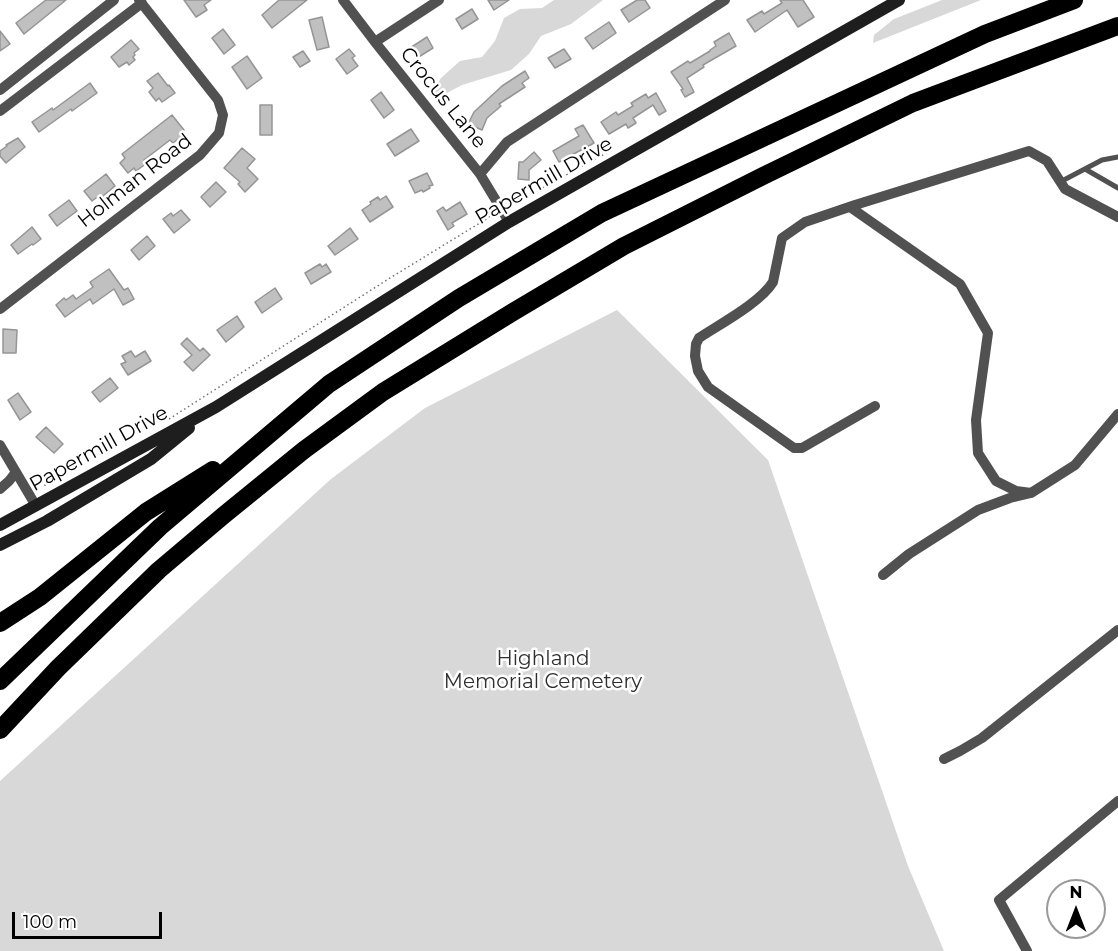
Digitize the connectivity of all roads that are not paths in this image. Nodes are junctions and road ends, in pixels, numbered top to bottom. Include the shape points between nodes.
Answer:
1 (114, 0) edge
2 (344, 0) edge
3 (439, 0) edge
4 (725, 0) edge
5 (899, 0) edge
6 (1074, 0) edge
7 (141, 2) edge
8 (1118, 26) edge
9 (375, 42) junction
10 (0, 90) edge
11 (0, 111) edge
12 (1118, 157) edge
13 (1085, 169) junction
14 (480, 174) junction
15 (1060, 182) junction
16 (1118, 188) edge
17 (852, 206) junction
18 (1118, 217) edge
19 (509, 222) junction
20 (0, 309) edge
21 (875, 406) dead end
22 (216, 407) junction
23 (1118, 414) edge
24 (268, 436) junction
25 (0, 445) edge
26 (16, 472) junction
27 (0, 489) edge
28 (1031, 493) junction
29 (36, 506) junction
30 (0, 525) edge
31 (0, 545) edge
32 (883, 575) dead end
33 (40, 597) junction
34 (0, 623) edge
35 (1118, 630) edge
36 (0, 634) edge
37 (0, 681) edge
38 (0, 730) edge
39 (944, 759) dead end
40 (1118, 801) edge
41 (1027, 951) edge

1 - 10 street
2 - 9 street, Crocus Lane
3 - 9 street
4 - 14 street via 507,142
5 - 19 main road, Papermill Drive
6 - 24 highway via 985,34 602,213 459,298 329,384
7 - 11 street
7 - 20 street, Holman Road via 218,100 223,115 219,133 200,155
8 - 38 highway via 913,103 624,246 383,392 304,450 159,570
9 - 14 street, Crocus Lane
12 - 13 lane
13 - 15 lane
13 - 16 lane
14 - 19 street, Crocus Lane
15 - 17 street via 1047,161 1029,151
15 - 18 street via 1065,189
17 - 21 street via 805,222 782,238 770,287 699,338 695,356 698,371 708,387 794,448 802,448
17 - 28 street via 960,284 988,333 976,420 978,453 996,481
19 - 22 main road, Papermill Drive
22 - 29 main road, Papermill Drive
22 - 31 main road, Papermill Drive via 151,459
23 - 28 street via 1076,465
24 - 33 highway via 146,512
24 - 37 highway via 160,527
25 - 26 street
26 - 27 street
26 - 29 street
28 - 32 street via 978,510
29 - 30 main road, Papermill Drive
33 - 34 highway
33 - 36 highway
35 - 39 street via 982,738
40 - 41 street via 999,900

